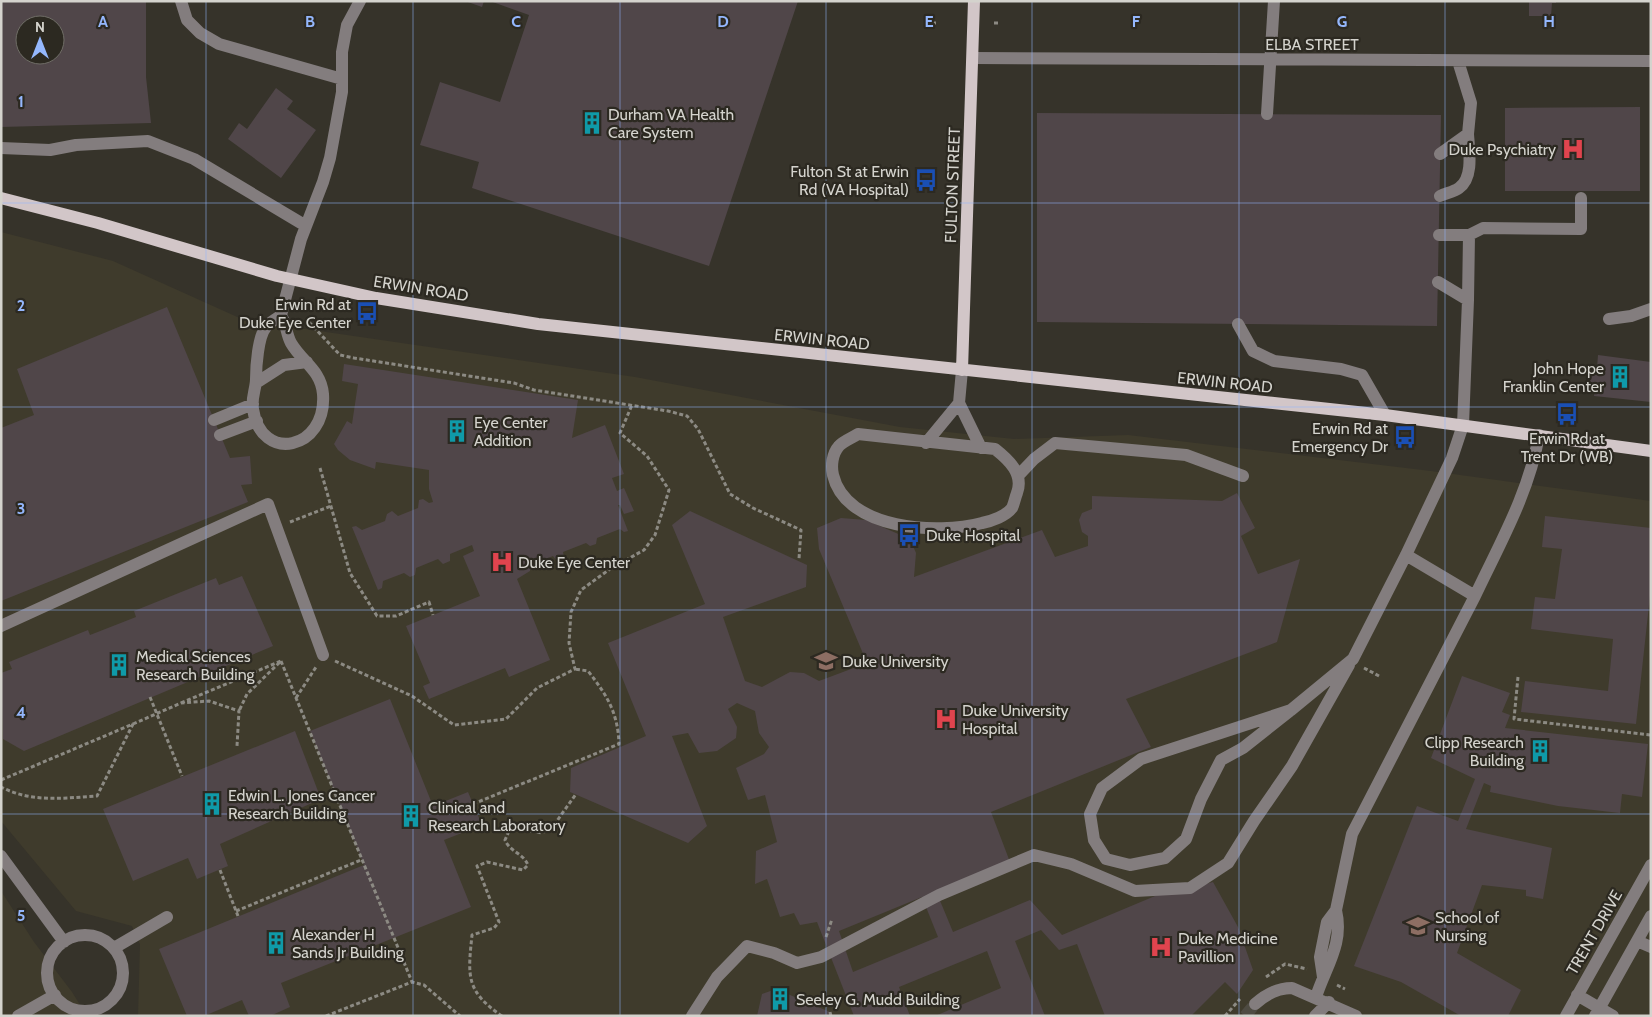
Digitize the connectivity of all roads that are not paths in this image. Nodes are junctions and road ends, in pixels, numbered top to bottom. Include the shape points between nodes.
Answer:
1 (180, 1) edge
2 (360, 1) edge
3 (974, 1) edge
4 (1274, 1) edge
5 (972, 58) junction
6 (1272, 60) junction
7 (1458, 61) junction
8 (1651, 61) edge
9 (342, 79) junction
10 (1267, 114) dead end
11 (1468, 134) junction
12 (1, 148) edge
13 (1440, 154) dead end
14 (1440, 196) dead end
15 (1, 198) edge
16 (1581, 198) dead end
17 (306, 226) junction
18 (1439, 235) dead end
19 (1469, 235) junction
20 (291, 280) junction
21 (1438, 282) dead end
22 (1468, 300) junction
23 (1651, 309) edge
24 (281, 315) junction
25 (1609, 319) dead end
26 (1238, 324) dead end
27 (307, 362) junction
28 (962, 370) junction
29 (256, 382) junction
30 (959, 403) junction
31 (253, 404) junction
32 (1385, 415) junction
33 (214, 420) dead end
34 (256, 421) junction
35 (1463, 426) junction
36 (220, 435) dead end
37 (1539, 435) junction
38 (926, 443) junction
39 (981, 448) junction
40 (1651, 451) edge
41 (1018, 476) junction
42 (1244, 476) dead end
43 (1406, 555) junction
44 (1475, 596) junction
45 (1, 626) edge
46 (323, 655) road end
47 (1353, 659) junction
48 (1291, 710) junction
49 (1, 856) edge
50 (1651, 865) edge
51 (1651, 916) edge
52 (167, 917) dead end
53 (1637, 941) junction
54 (64, 942) junction
55 (1651, 947) edge
56 (114, 948) junction
57 (55, 995) junction
58 (1577, 995) junction
59 (1316, 997) junction
60 (1329, 1002) junction
61 (1255, 1004) tunnel mouth
62 (104, 1011) edge
63 (1598, 1012) edge
64 (18, 1016) edge
65 (692, 1016) edge
66 (1315, 1016) edge
67 (1356, 1016) edge
68 (1566, 1016) edge
69 (1613, 1016) edge

1 - 9 street via 187,20 200,33 219,44
2 - 9 street via 347,25
3 - 5 main road, FULTON STREET
4 - 6 street
5 - 6 street, ELBA STREET
5 - 28 main road, FULTON STREET
6 - 7 street, ELBA STREET
6 - 10 street
7 - 8 street, ELBA STREET
7 - 11 street via 1471,102
9 - 17 street via 332,151
11 - 13 street
11 - 14 street via 1467,181 1458,189
12 - 17 street via 50,150 76,145 148,141 194,159
15 - 20 main road, ERWIN ROAD
16 - 19 street via 1581,229 1484,228
17 - 20 street
18 - 19 street
19 - 22 street
20 - 24 street
20 - 28 main road, ERWIN ROAD via 376,298 538,324
21 - 22 street
22 - 35 street
23 - 25 street
24 - 27 street via 287,325 287,335
24 - 29 street via 265,327 256,363
26 - 32 street via 1254,351 1274,361 1341,369 1362,375
27 - 29 street via 284,365
27 - 34 street via 317,375 323,394 322,410 310,435 301,442 288,445 271,440
28 - 30 street
28 - 32 main road, ERWIN ROAD
29 - 31 street
30 - 38 street
30 - 39 street
31 - 33 street
31 - 34 street
32 - 35 main road, ERWIN ROAD
34 - 36 street
35 - 37 main road, ERWIN ROAD
35 - 43 street via 1452,458
37 - 40 main road, ERWIN ROAD
37 - 44 street via 1526,489
38 - 39 street
38 - 41 street via 858,434 838,446 831,465 836,486 848,501 886,522 948,530 994,520 1012,508 1019,488
39 - 41 street via 996,449 1009,460
41 - 42 street via 1034,458 1055,443 1186,455
43 - 44 street
43 - 47 street
44 - 59 street via 1352,834 1336,910 1339,925 1333,960
45 - 46 street via 268,504
47 - 48 street
47 - 65 street via 1292,766 1228,863 1190,888 1135,891 1071,864 1034,855 939,895 821,957 796,963 747,946 717,977
48 - 48 street via 1141,759 1102,788 1090,814 1094,840 1106,859 1130,865 1165,858 1186,839 1221,760 1243,748
49 - 54 street
50 - 58 street, TRENT DRIVE
51 - 53 street
52 - 56 street
53 - 55 street
53 - 63 street
54 - 56 street via 84,935 104,940
54 - 57 street via 50,958 47,971
56 - 62 street via 124,972 122,984
57 - 62 street via 62,1003 78,1010
57 - 64 street
58 - 63 street
58 - 68 street, TRENT DRIVE
59 - 60 street
59 - 61 street via 1292,988 1281,988
60 - 66 street
60 - 67 street
63 - 69 street

